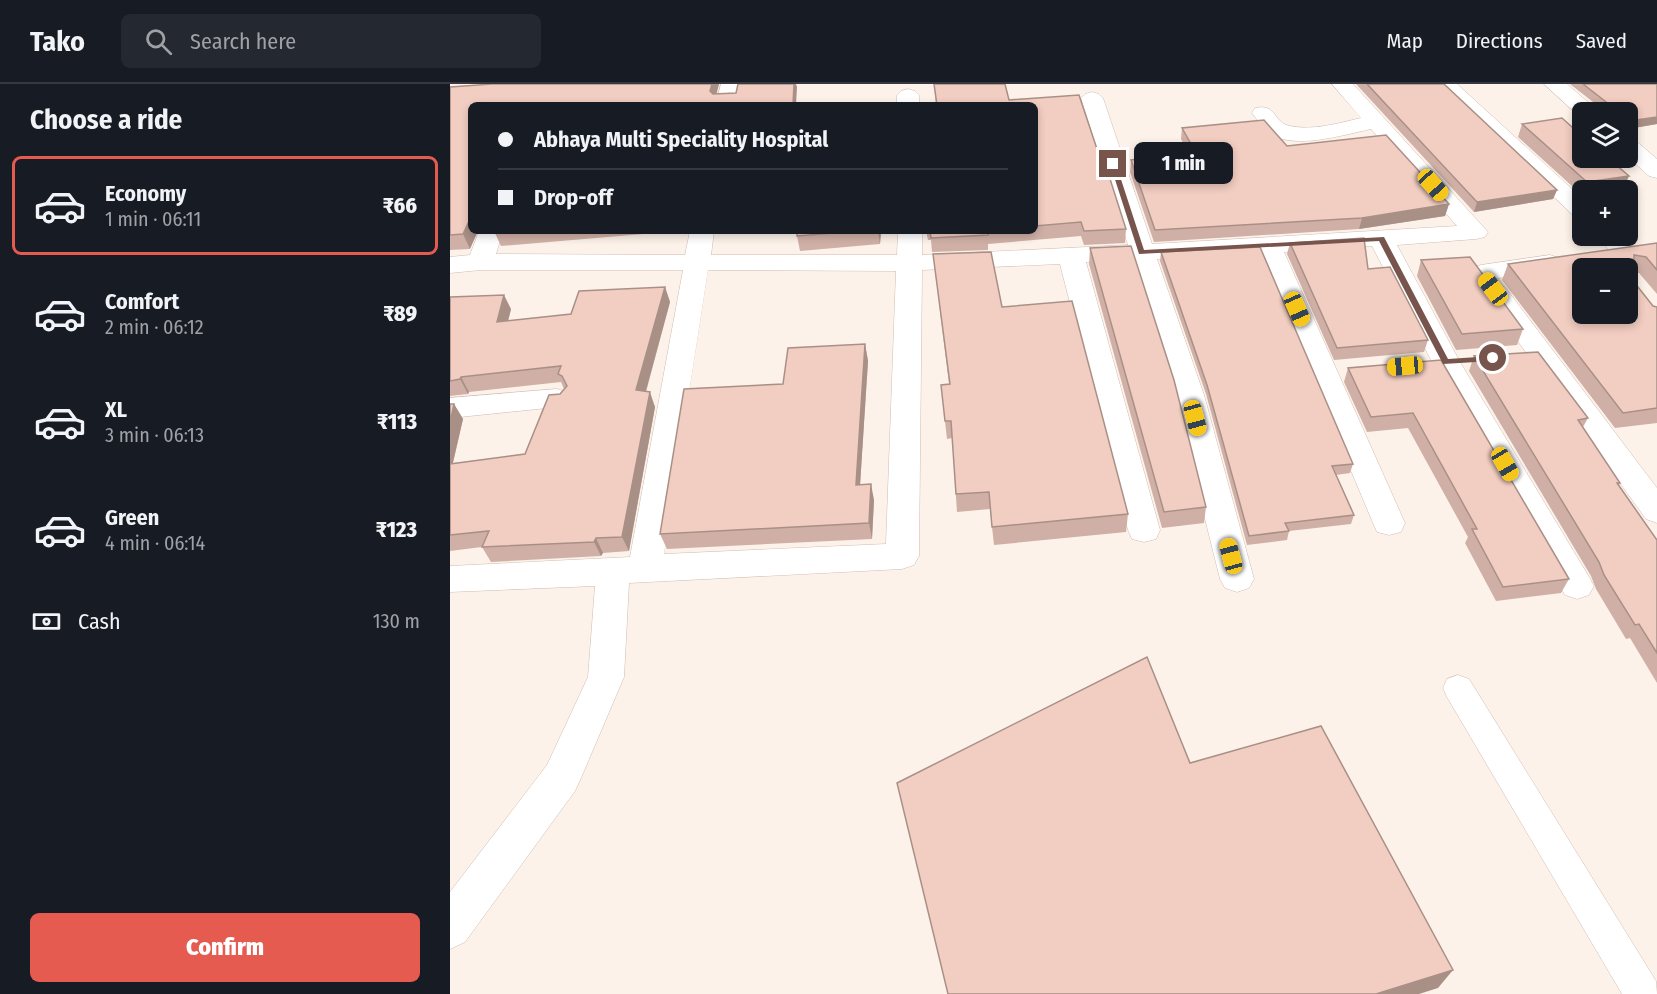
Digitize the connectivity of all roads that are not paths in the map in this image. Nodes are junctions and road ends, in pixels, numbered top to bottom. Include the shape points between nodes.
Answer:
1 (731, 84) edge
2 (1342, 84) edge
3 (1445, 84) edge
4 (1554, 84) edge
5 (1092, 98) dead end
6 (728, 102) edge
7 (1576, 102) edge
8 (1263, 113) dead end
9 (1376, 121) junction
10 (1638, 155) edge
11 (1657, 171) edge
12 (1572, 201) edge
13 (490, 234) edge
14 (701, 234) edge
15 (910, 234) edge
16 (1452, 234) junction
17 (1381, 239) junction
18 (1269, 246) junction
19 (1142, 252) junction
20 (1611, 254) edge
21 (1071, 255) junction
22 (481, 262) junction
23 (911, 263) junction
24 (695, 264) junction
25 (450, 265) edge
26 (1481, 273) junction
27 (1541, 354) junction
28 (1505, 357) edge
29 (1458, 361) junction
30 (1413, 365) edge
31 (557, 399) edge
32 (450, 408) edge
33 (1657, 511) edge
34 (1389, 523) dead end
35 (1144, 530) dead end
36 (629, 570) junction
37 (450, 579) edge
38 (1237, 579) dead end
39 (1577, 586) dead end
40 (1458, 688) dead end
41 (450, 927) edge
42 (1643, 994) edge

1 - 6 street
2 - 9 street
3 - 12 street
4 - 7 street
5 - 19 street
8 - 9 street via 1277,130 1291,133
9 - 16 street via 1476,232
10 - 11 street
13 - 22 street
14 - 24 street
15 - 23 street
16 - 17 street
16 - 26 street
17 - 18 street
17 - 29 street
18 - 19 street
18 - 34 street via 1335,371
19 - 21 street
19 - 38 street via 1189,395
20 - 26 street
21 - 23 street
21 - 35 street
22 - 24 street
22 - 25 street
23 - 24 street
23 - 36 street via 902,556
24 - 36 street
26 - 27 street
27 - 28 street
27 - 33 street
29 - 30 street
29 - 39 street
31 - 32 street
36 - 37 street
36 - 41 street via 606,676 561,778
40 - 42 lane

